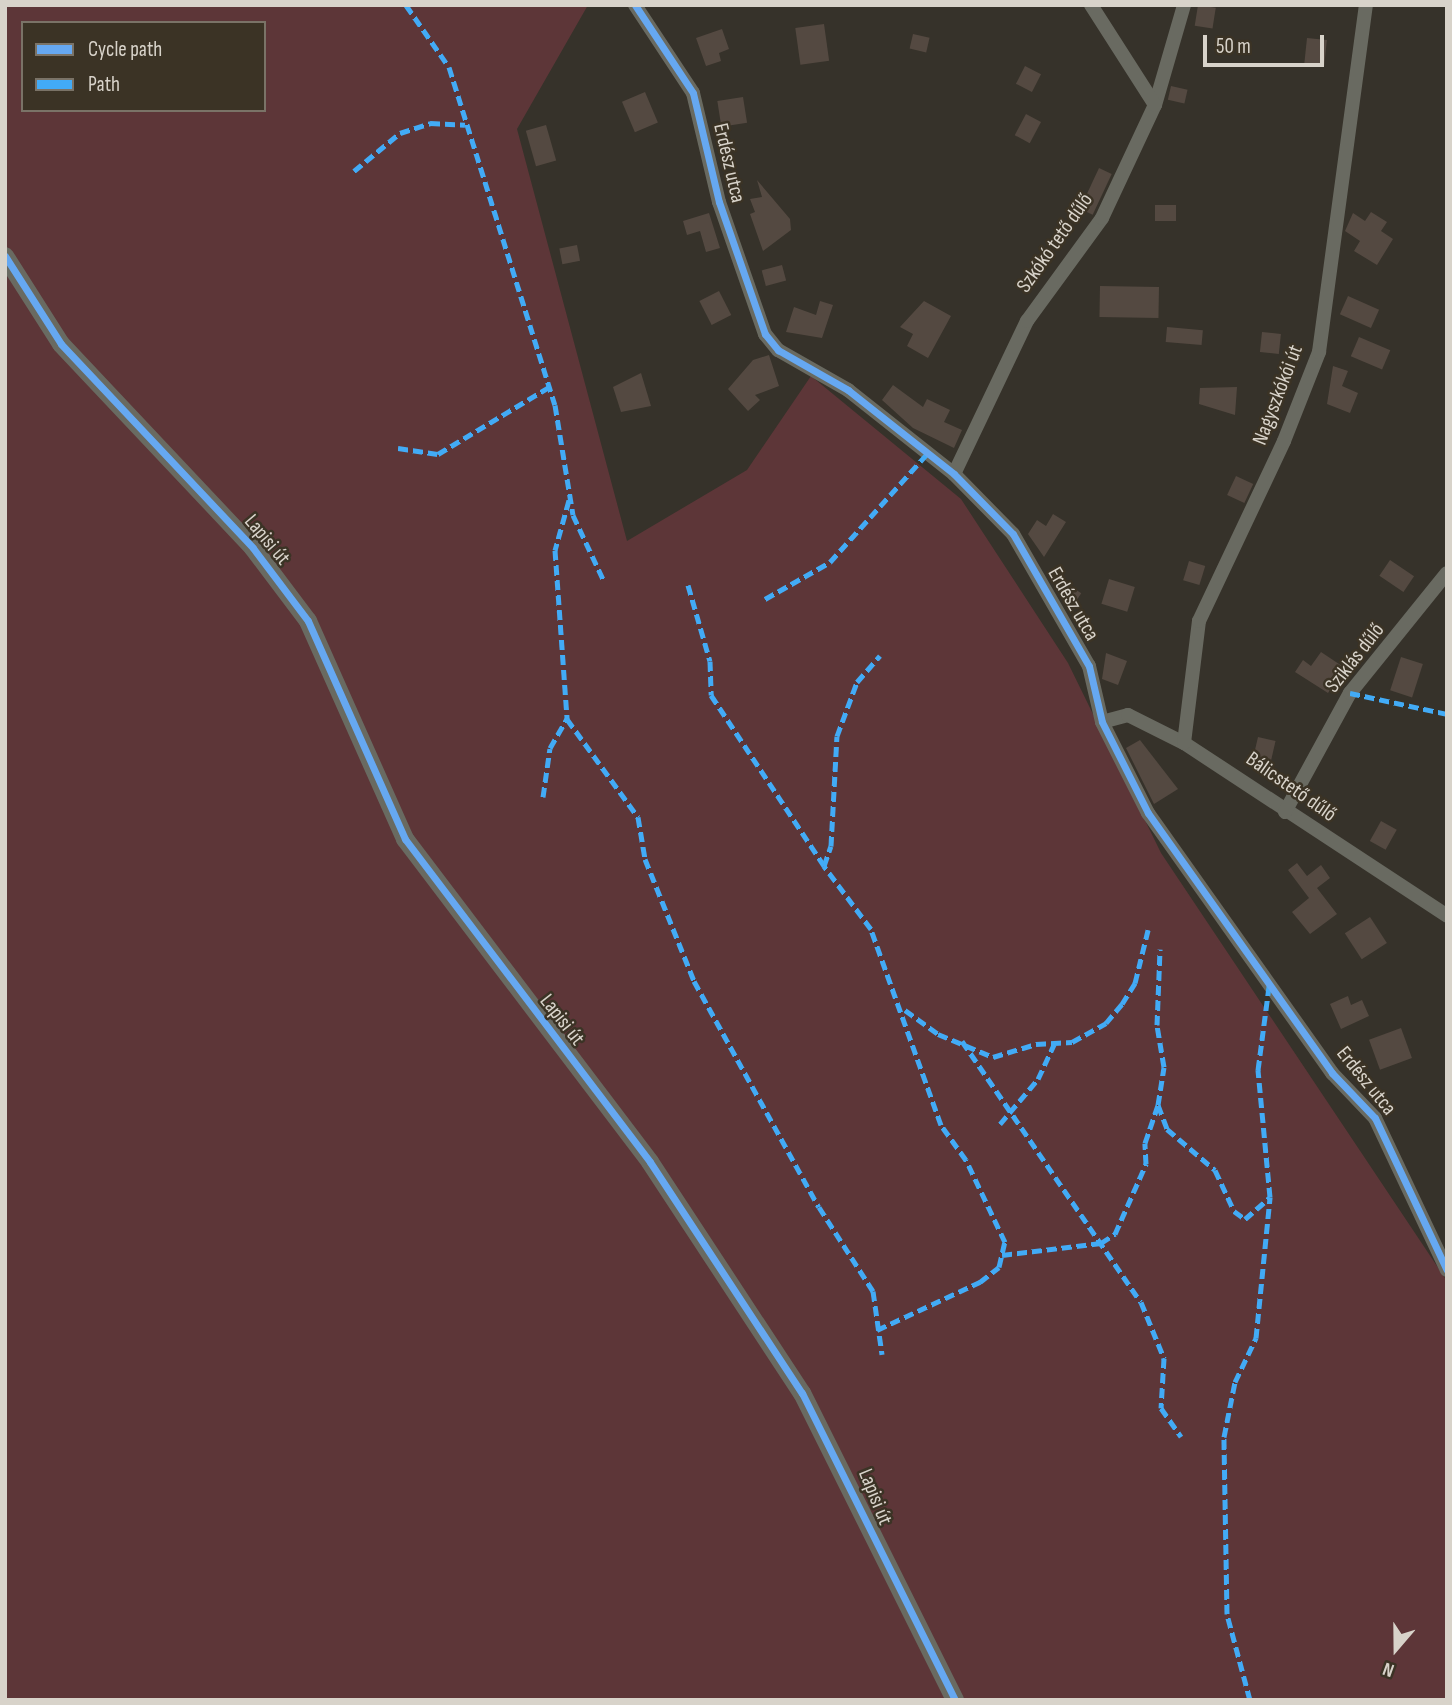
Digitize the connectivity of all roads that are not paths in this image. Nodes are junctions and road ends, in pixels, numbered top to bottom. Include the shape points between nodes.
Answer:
1 (635, 5) edge
2 (1091, 5) edge
3 (1184, 5) edge
4 (1366, 5) edge
5 (1155, 105) junction
6 (5, 256) edge
7 (954, 474) junction
8 (1447, 573) edge
9 (1102, 722) junction
10 (1184, 743) junction
11 (1285, 812) junction
12 (1447, 916) edge
13 (1447, 1270) edge
14 (955, 1700) edge

1 - 7 street, Erdész utca via 693,93 719,202 765,334 778,350 848,390
2 - 5 street
3 - 5 street, Szkókó tető dűlő
4 - 10 street, Nagyszkókói út via 1319,352 1284,441 1199,621
5 - 7 street, Szkókó tető dűlő via 1102,218 1027,321
6 - 14 street, Lapisi út via 61,344 253,548 308,621 405,839 650,1161 802,1393
7 - 9 street, Erdész utca via 1013,534 1089,666
8 - 11 street, Sziklás dűlő via 1350,693
9 - 10 street, Bálicstető dűlő via 1128,715
9 - 13 street, Erdész utca via 1148,813 1332,1073 1375,1118
10 - 11 street, Bálicstető dűlő
11 - 12 street, Bálicstető dűlő via 1390,873

